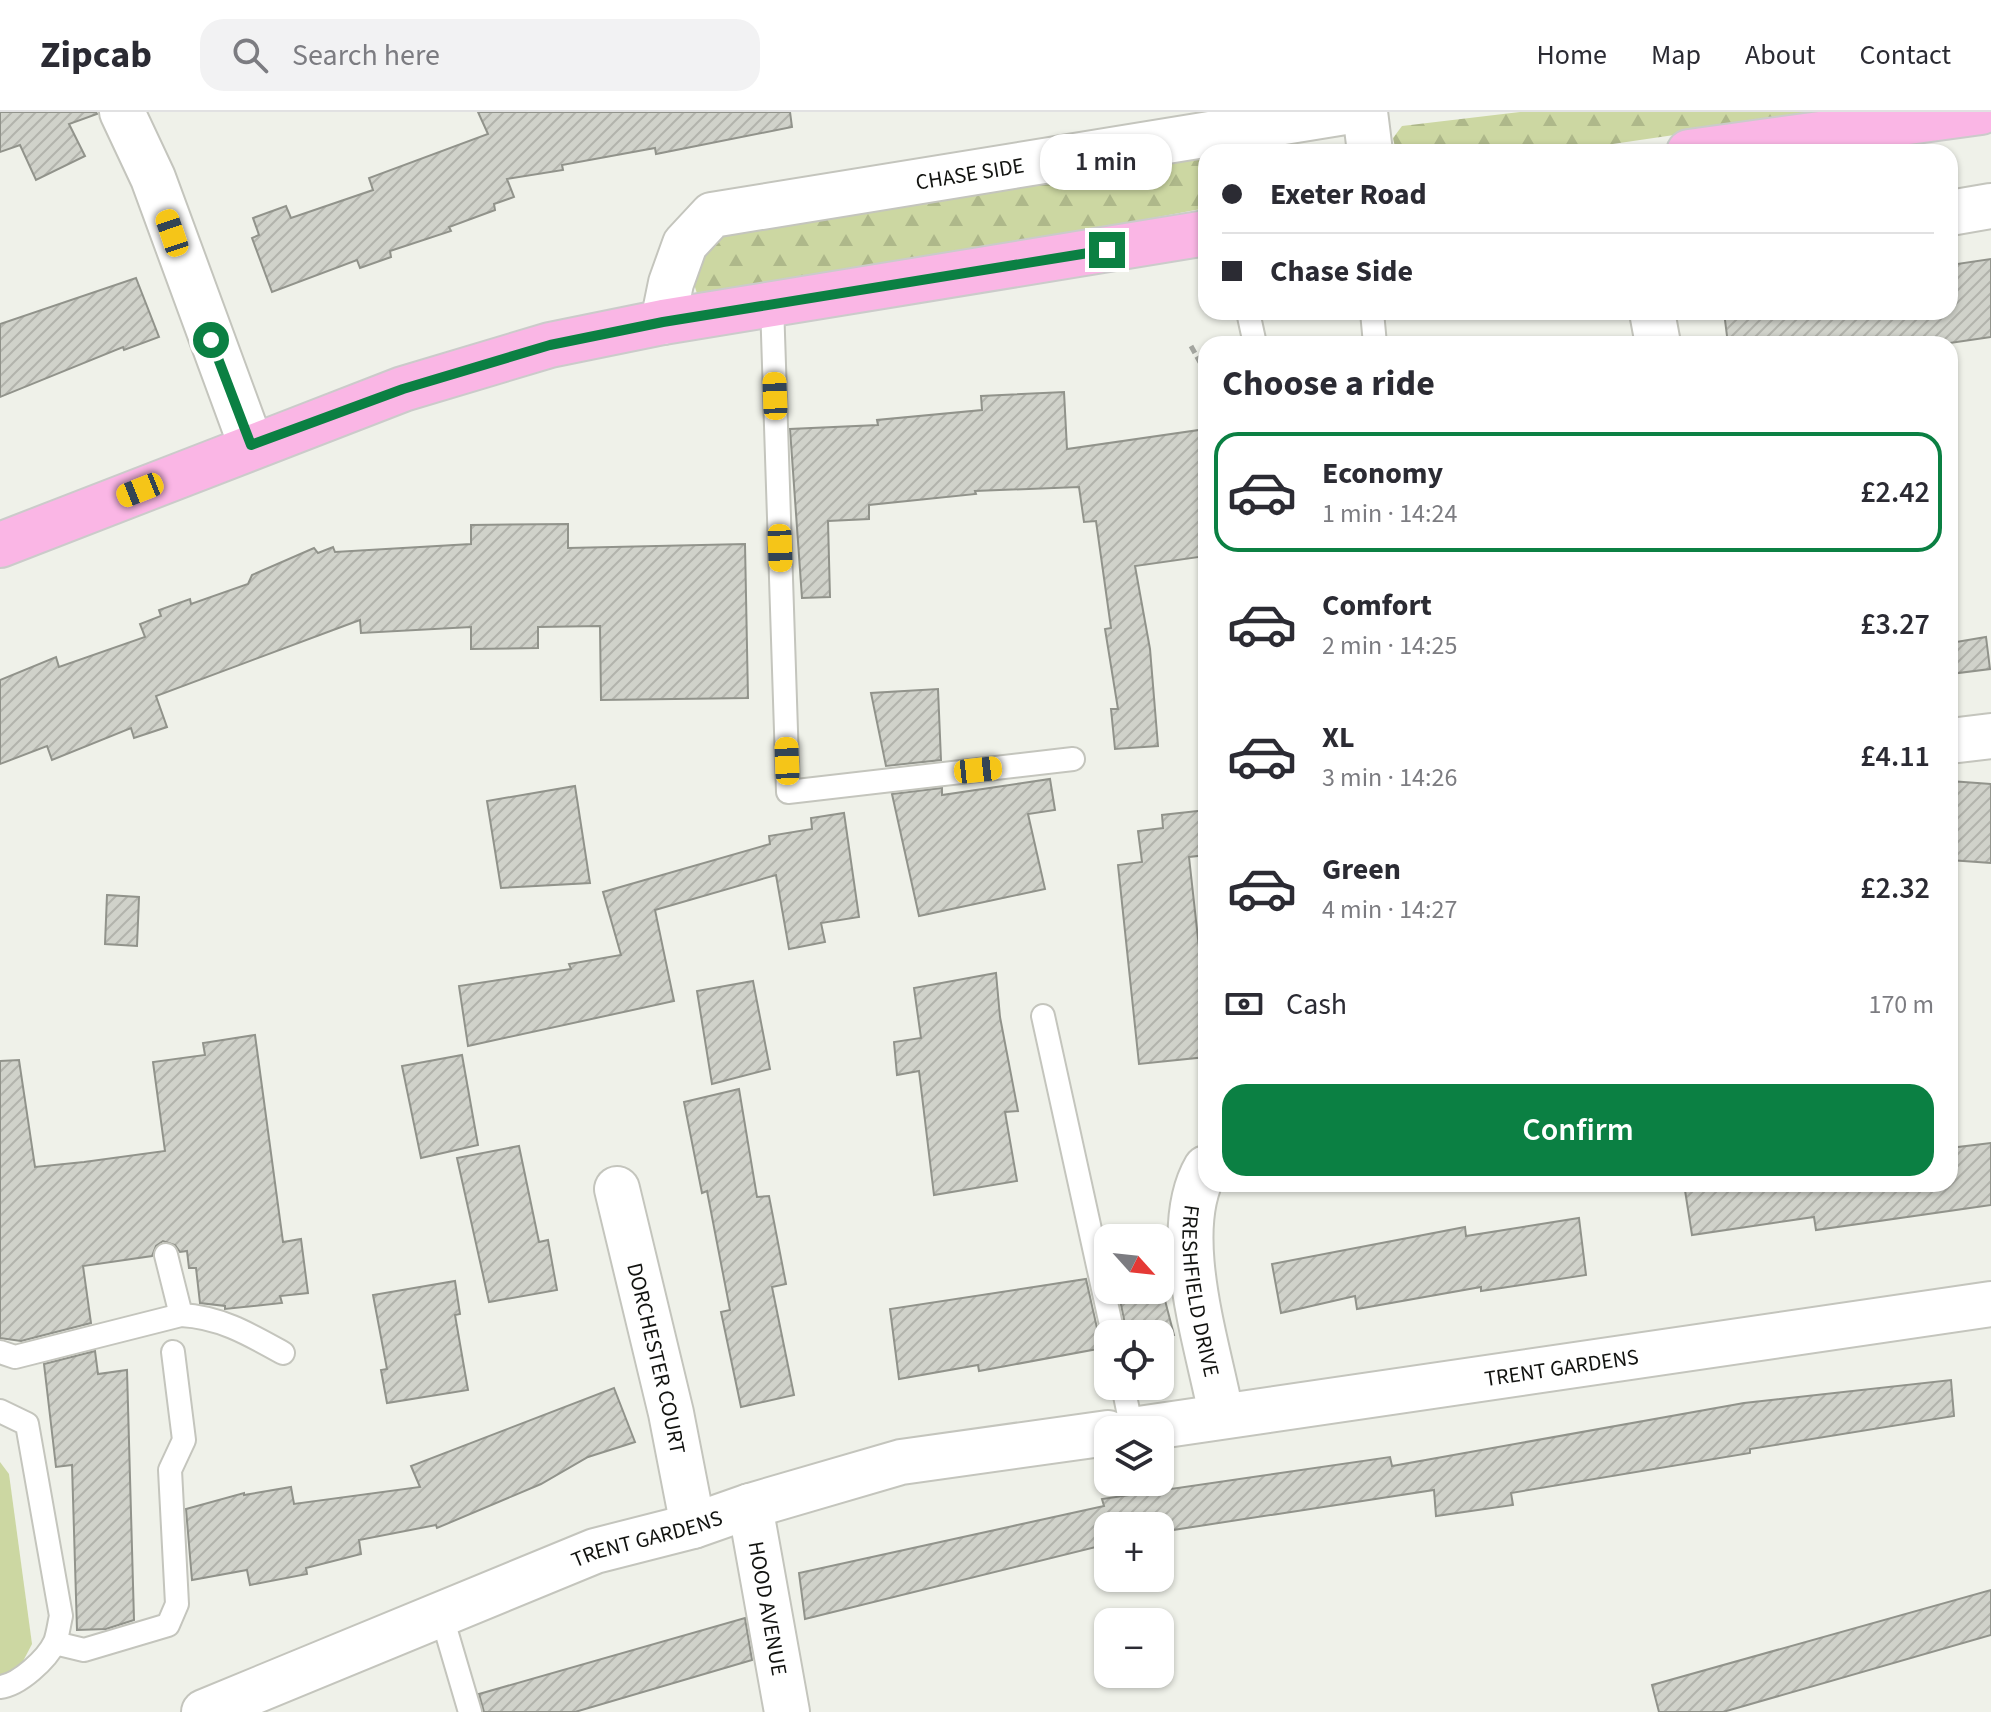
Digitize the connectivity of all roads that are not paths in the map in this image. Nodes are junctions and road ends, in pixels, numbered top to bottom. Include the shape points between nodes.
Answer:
1 (122, 112) edge
2 (1345, 112) edge
3 (1365, 112) edge
4 (1981, 112) edge
5 (1301, 127) edge
6 (1369, 144) edge
7 (1747, 144) edge
8 (1991, 206) edge
9 (1958, 212) edge
10 (1198, 234) edge
11 (772, 304) junction
12 (663, 322) junction
13 (251, 445) junction
14 (0, 545) edge
15 (1991, 736) edge
16 (1958, 740) edge
17 (1073, 759) dead end
18 (1043, 1016) dead end
19 (617, 1189) dead end
20 (1198, 1190) edge
21 (166, 1255) dead end
22 (1991, 1304) edge
23 (181, 1315) junction
24 (1110, 1320) edge
25 (0, 1352) edge
26 (173, 1352) dead end
27 (283, 1353) dead end
28 (0, 1411) edge
29 (1221, 1414) junction
30 (1174, 1422) edge
31 (1094, 1435) edge
32 (750, 1506) junction
33 (693, 1526) junction
34 (442, 1617) junction
35 (55, 1643) junction
36 (0, 1687) edge
37 (204, 1712) edge
38 (470, 1712) edge
39 (787, 1712) edge

1 - 13 street via 153,178
2 - 5 street, CHASE SIDE
3 - 6 street
4 - 7 main road
5 - 12 street, CHASE SIDE via 712,215 685,244
8 - 9 street
10 - 11 main road
11 - 12 main road
11 - 17 lane via 788,792
12 - 13 main road via 550,345 403,389
13 - 14 main road
15 - 16 street
18 - 24 lane
19 - 33 street, DORCHESTER COURT
20 - 29 street, FRESHFIELD DRIVE via 1191,1209 1190,1255
21 - 23 lane
22 - 29 street, TRENT GARDENS
23 - 25 lane via 15,1357
23 - 27 lane via 226,1323
26 - 35 lane via 184,1440 170,1470 177,1604 168,1625 84,1650
28 - 35 lane via 27,1424 61,1616
29 - 30 street, TRENT GARDENS
31 - 32 street, TRENT GARDENS via 901,1462
32 - 33 street, TRENT GARDENS
32 - 39 street, HOOD AVENUE
33 - 34 street, TRENT GARDENS via 595,1551
34 - 37 street, TRENT GARDENS
34 - 38 lane
35 - 36 lane via 35,1666

